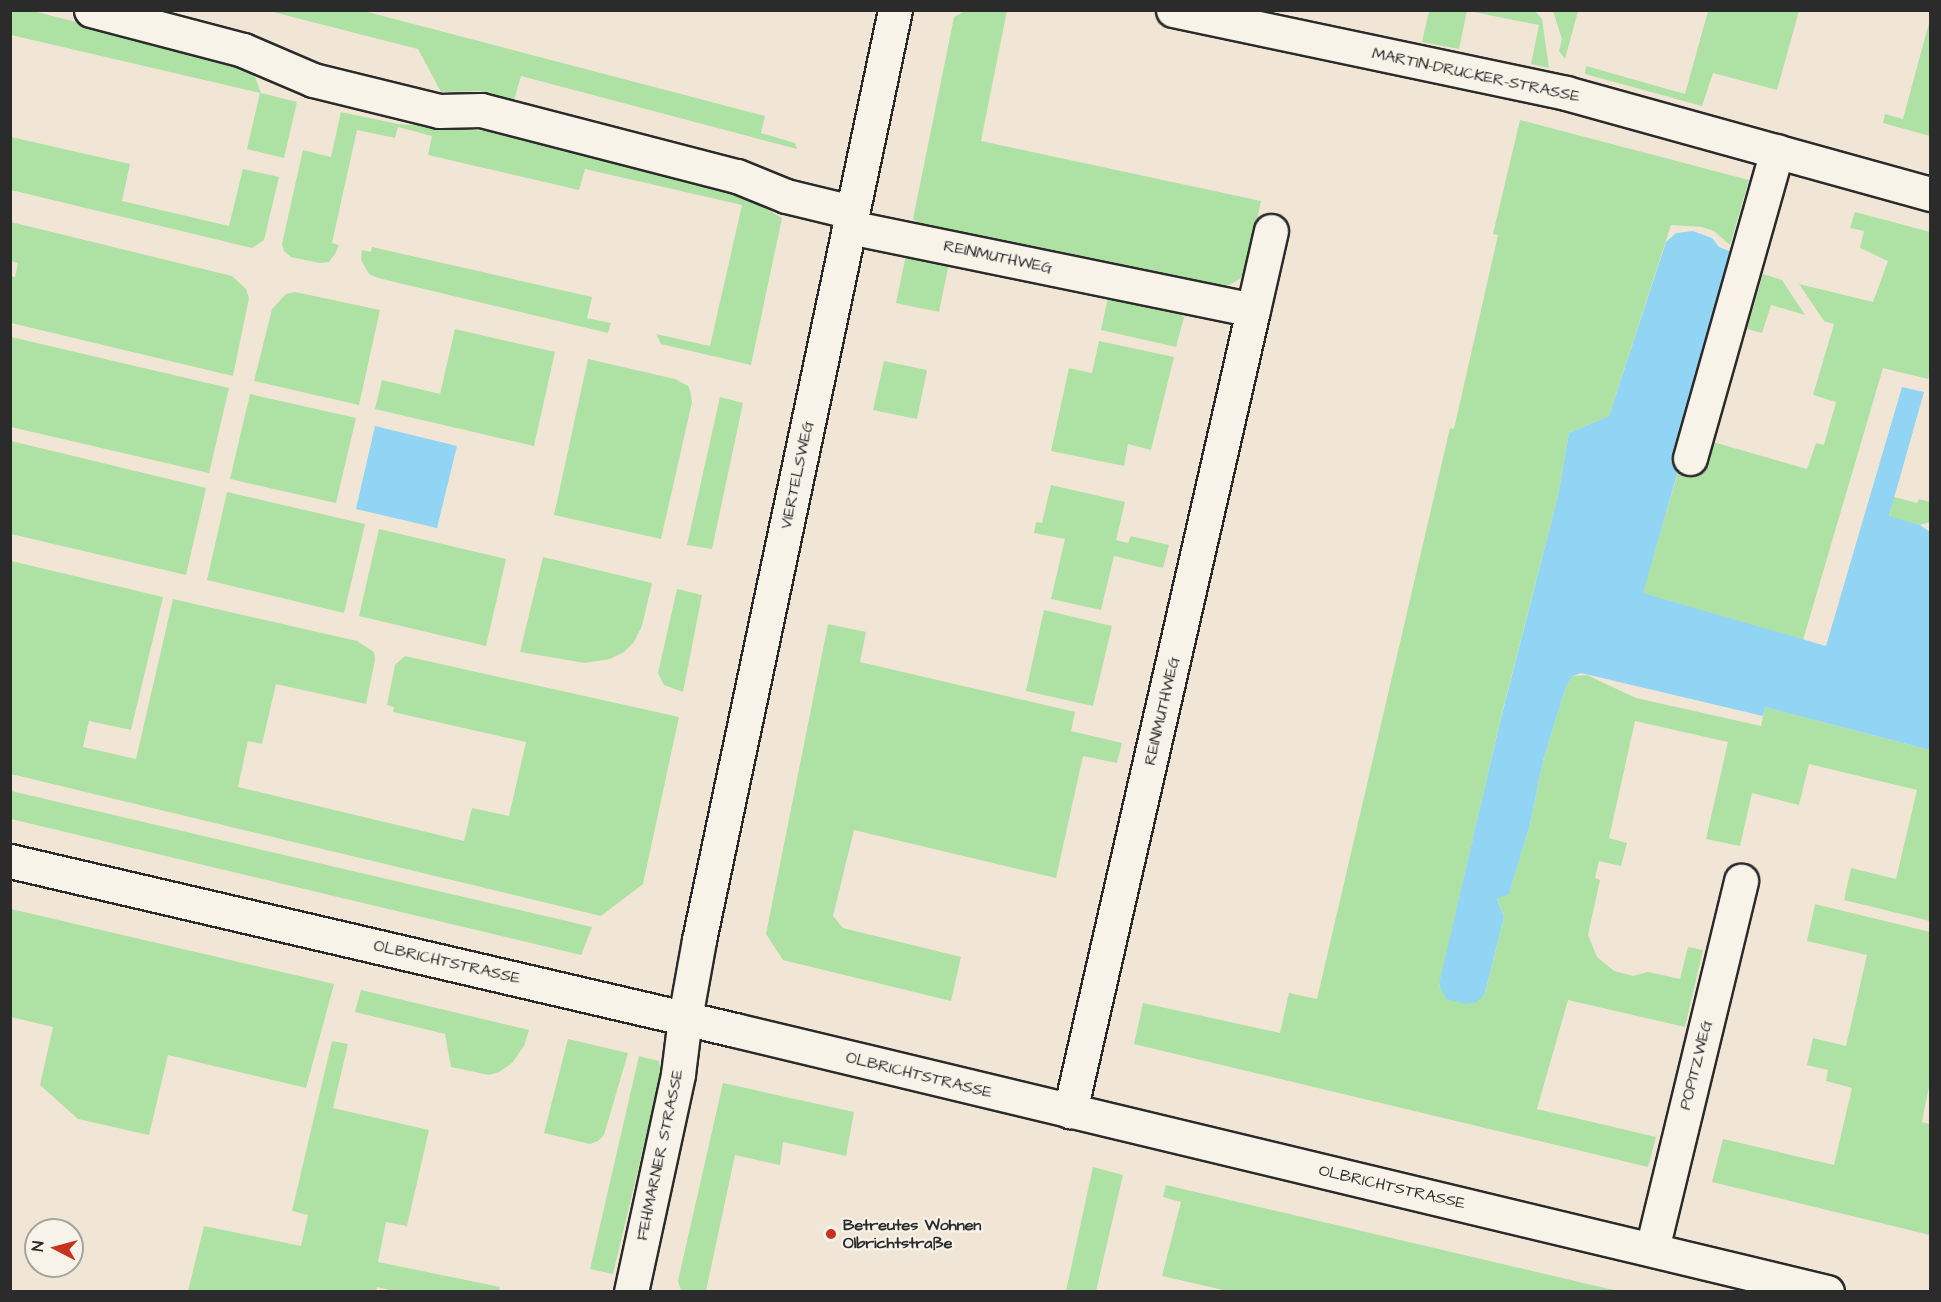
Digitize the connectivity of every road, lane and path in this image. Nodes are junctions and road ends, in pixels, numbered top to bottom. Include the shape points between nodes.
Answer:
1 (91, 10) edge
2 (895, 10) edge
3 (1173, 10) edge
4 (1776, 151) junction
5 (1930, 194) edge
6 (850, 219) junction
7 (1271, 231) dead end
8 (1253, 310) junction
9 (1690, 458) dead end
10 (10, 861) edge
11 (1741, 881) dead end
12 (685, 1018) junction
13 (1070, 1111) junction
14 (1652, 1249) junction
15 (1818, 1290) edge
16 (631, 1292) edge

1 - 6 street, REINMUTHWEG via 243,50 313,80 439,111 481,110 737,176
2 - 6 street, VIERTELSWEG
3 - 4 street, MARTIN-DRUCKER-STRASSE via 1566,93
4 - 5 street, MARTIN-DRUCKER-STRASSE
4 - 9 street
6 - 8 street, REINMUTHWEG
6 - 12 street, VIERTELSWEG
7 - 8 street, REINMUTHWEG
8 - 13 street, REINMUTHWEG
10 - 12 street, OLBRICHTSTRASSE
11 - 14 street, POPITZWEG
12 - 13 street, OLBRICHTSTRASSE
12 - 16 street, FEHMARNER STRASSE via 678,1074
13 - 14 street, OLBRICHTSTRASSE
14 - 15 street, OLBRICHTSTRASSE

